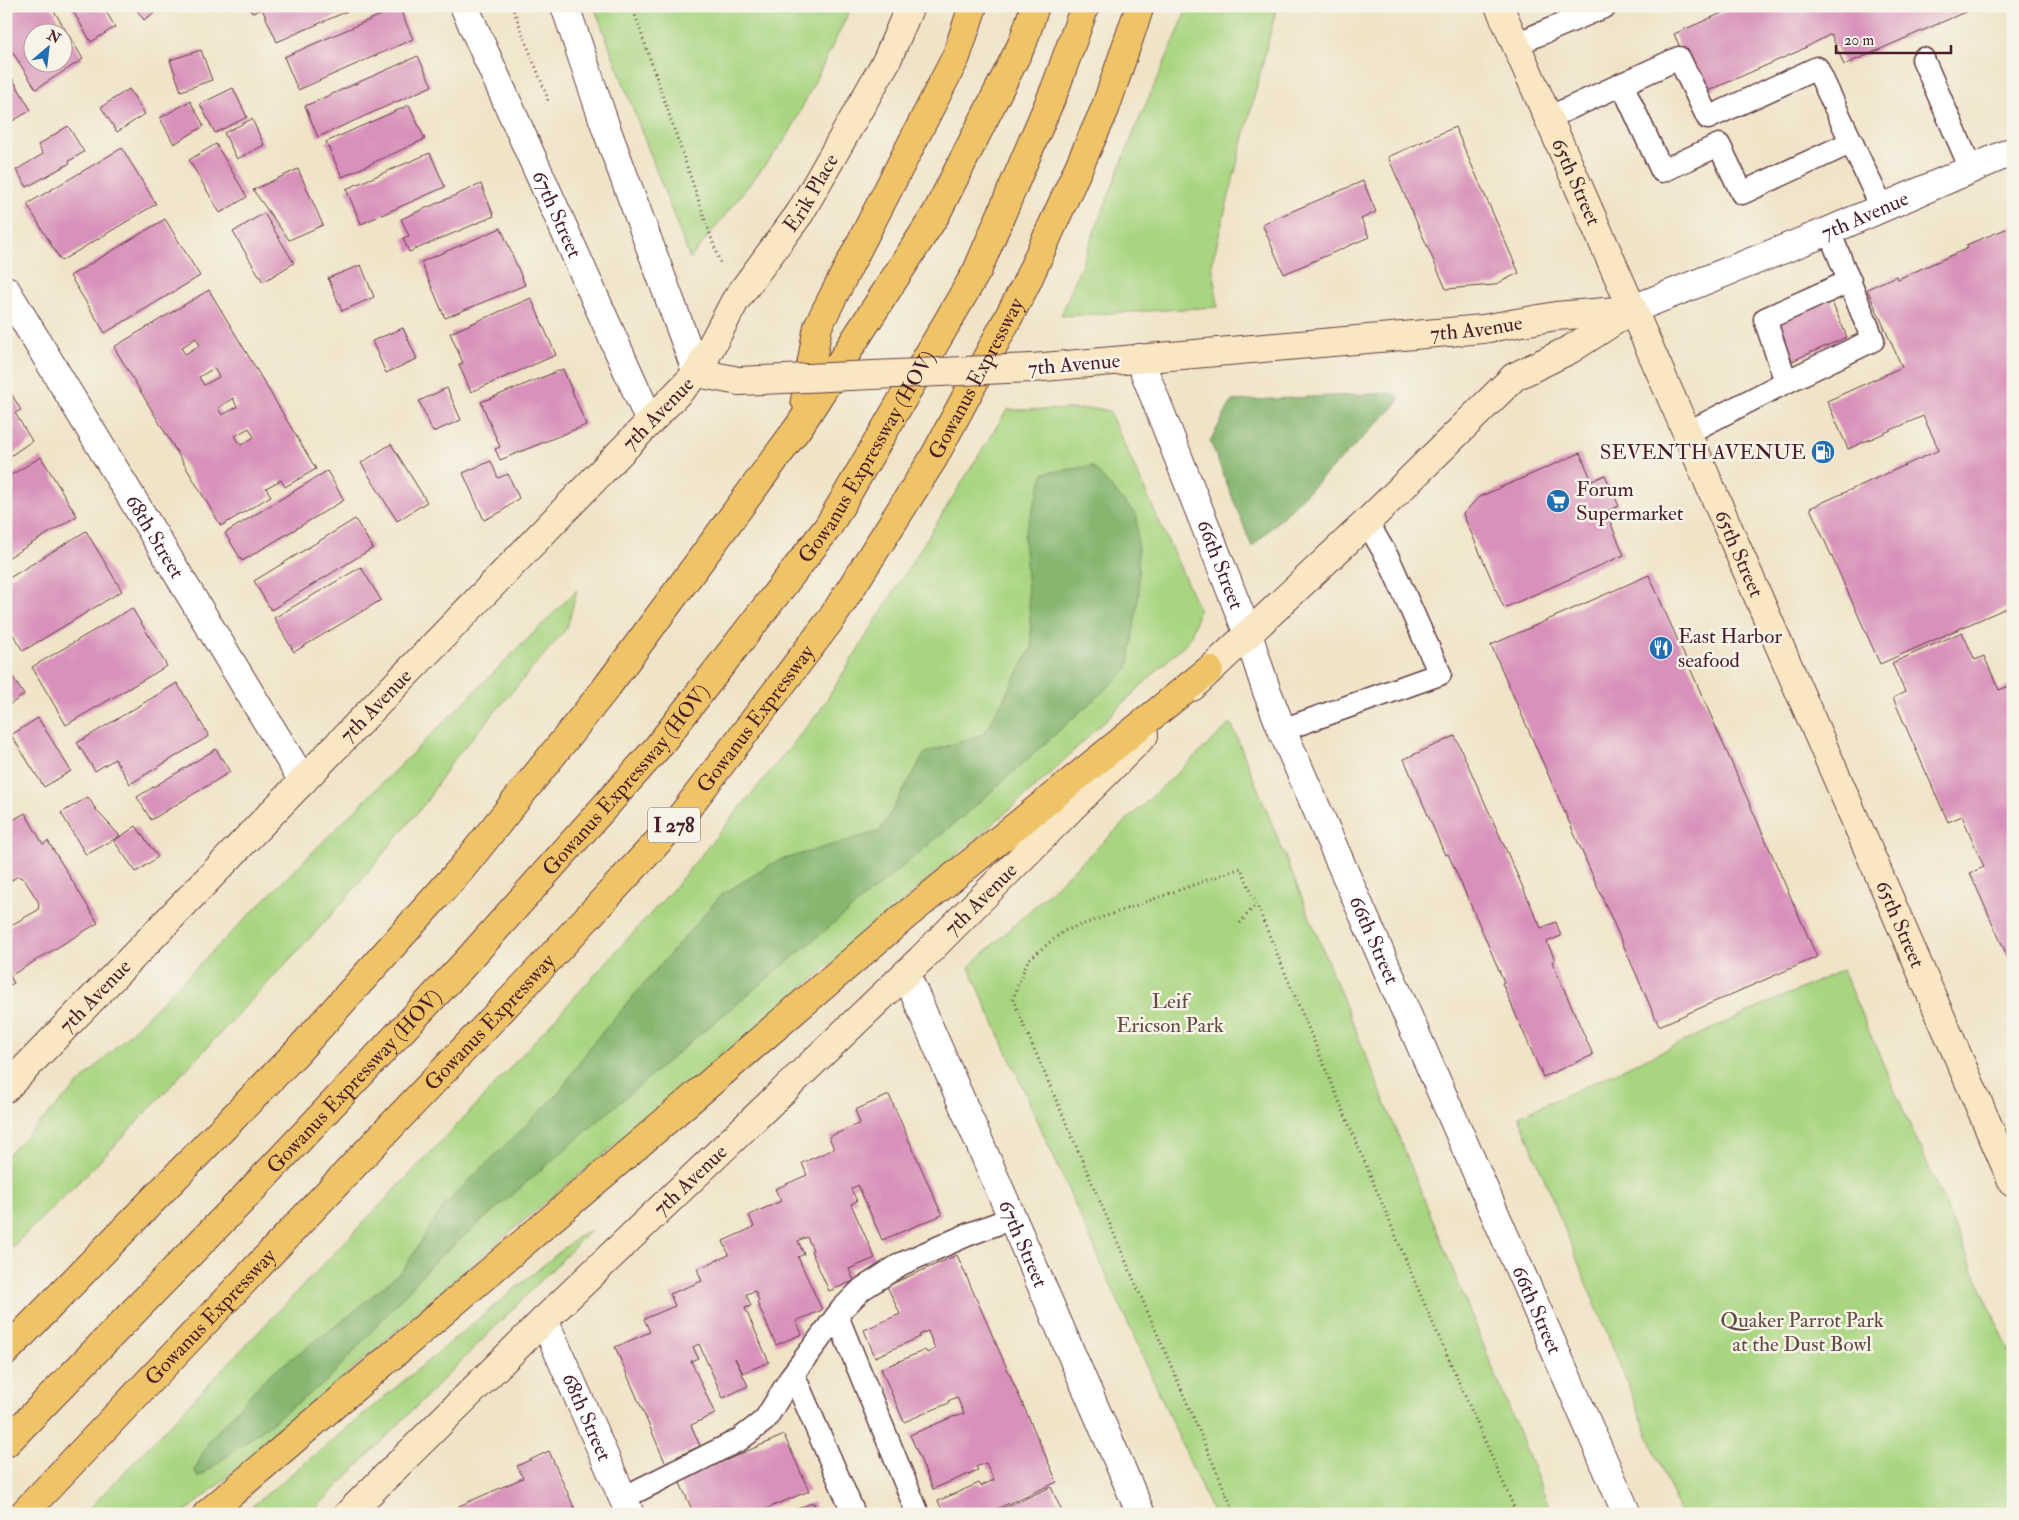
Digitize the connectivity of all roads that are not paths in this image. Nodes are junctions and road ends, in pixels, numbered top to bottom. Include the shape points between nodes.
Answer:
1 (464, 6) edge
2 (565, 6) edge
3 (910, 6) edge
4 (973, 6) edge
5 (1035, 6) edge
6 (1085, 6) edge
7 (1140, 6) edge
8 (1499, 6) edge
9 (1606, 6) edge
10 (1516, 44) junction
11 (1923, 59) dead end
12 (1622, 84) junction
13 (1548, 118) junction
14 (1708, 118) junction
15 (1852, 142) junction
16 (1720, 145) junction
17 (2013, 151) edge
18 (1971, 169) junction
19 (1882, 208) junction
20 (1829, 231) junction
21 (1850, 281) junction
22 (6, 290) edge
23 (1633, 309) junction
24 (1139, 358) junction
25 (698, 373) junction
26 (1786, 382) junction
27 (650, 421) junction
28 (800, 425) junction
29 (1687, 433) junction
30 (1367, 522) junction
31 (1248, 634) junction
32 (1209, 670) junction
33 (1282, 730) junction
34 (303, 781) junction
35 (906, 974) junction
36 (6, 1088) edge
37 (2013, 1183) edge
38 (1012, 1218) junction
39 (837, 1316) junction
40 (544, 1320) junction
41 (6, 1351) edge
42 (793, 1374) junction
43 (6, 1443) edge
44 (626, 1506) edge
45 (23, 1514) edge
46 (207, 1514) edge
47 (348, 1514) edge
48 (854, 1514) edge
49 (918, 1514) edge
50 (1142, 1514) edge
51 (1627, 1514) edge

1 - 27 street, 67th Street
2 - 25 street via 606,128
3 - 25 main road, Erik Place via 887,60 800,212 735,301
4 - 28 highway via 956,57 818,326
5 - 28 highway via 1024,42 936,214
6 - 43 highway, Gowanus Expressway (HOV) via 1055,89 977,271 828,526 657,748 468,960
7 - 45 highway, Gowanus Expressway / I 278 via 1105,108 1025,286 933,459 832,618 679,819
8 - 10 main road, 65th Street
9 - 10 lane
10 - 13 main road, 65th Street
11 - 18 lane
12 - 13 lane
12 - 14 lane via 1679,58
12 - 16 lane via 1662,171
13 - 23 main road, 65th Street
14 - 15 lane via 1817,68
14 - 16 lane
15 - 16 lane via 1742,193
15 - 19 lane
17 - 18 street, 7th Avenue
18 - 19 street, 7th Avenue
19 - 20 street, 7th Avenue
20 - 21 lane
20 - 23 street, 7th Avenue
21 - 26 lane via 1765,319
21 - 26 lane via 1873,340
22 - 34 street, 68th Street
23 - 24 main road, 7th Avenue via 1556,316 1484,329
23 - 29 main road, 65th Street
23 - 30 main road, 7th Avenue via 1571,349 1514,377
24 - 25 main road, 7th Avenue, bridge via 1032,368 739,381
24 - 31 street, 66th Street
25 - 27 main road, 7th Avenue
26 - 29 lane
27 - 34 main road, 7th Avenue
28 - 41 highway via 606,688 462,868 297,1052
29 - 37 main road, 65th Street
30 - 31 main road, 7th Avenue
30 - 33 lane via 1390,562 1440,674
31 - 32 main road, 7th Avenue
31 - 33 street, 66th Street
32 - 35 main road, 7th Avenue
32 - 46 highway via 898,922
33 - 51 street, 66th Street
34 - 36 main road, 7th Avenue
35 - 38 street, 67th Street
35 - 40 main road, 7th Avenue
38 - 39 lane via 901,1264 862,1289
38 - 50 street, 67th Street
39 - 42 lane
39 - 49 lane
40 - 44 street, 68th Street
40 - 47 main road, 7th Avenue
42 - 44 lane via 765,1420 739,1440
42 - 48 lane

